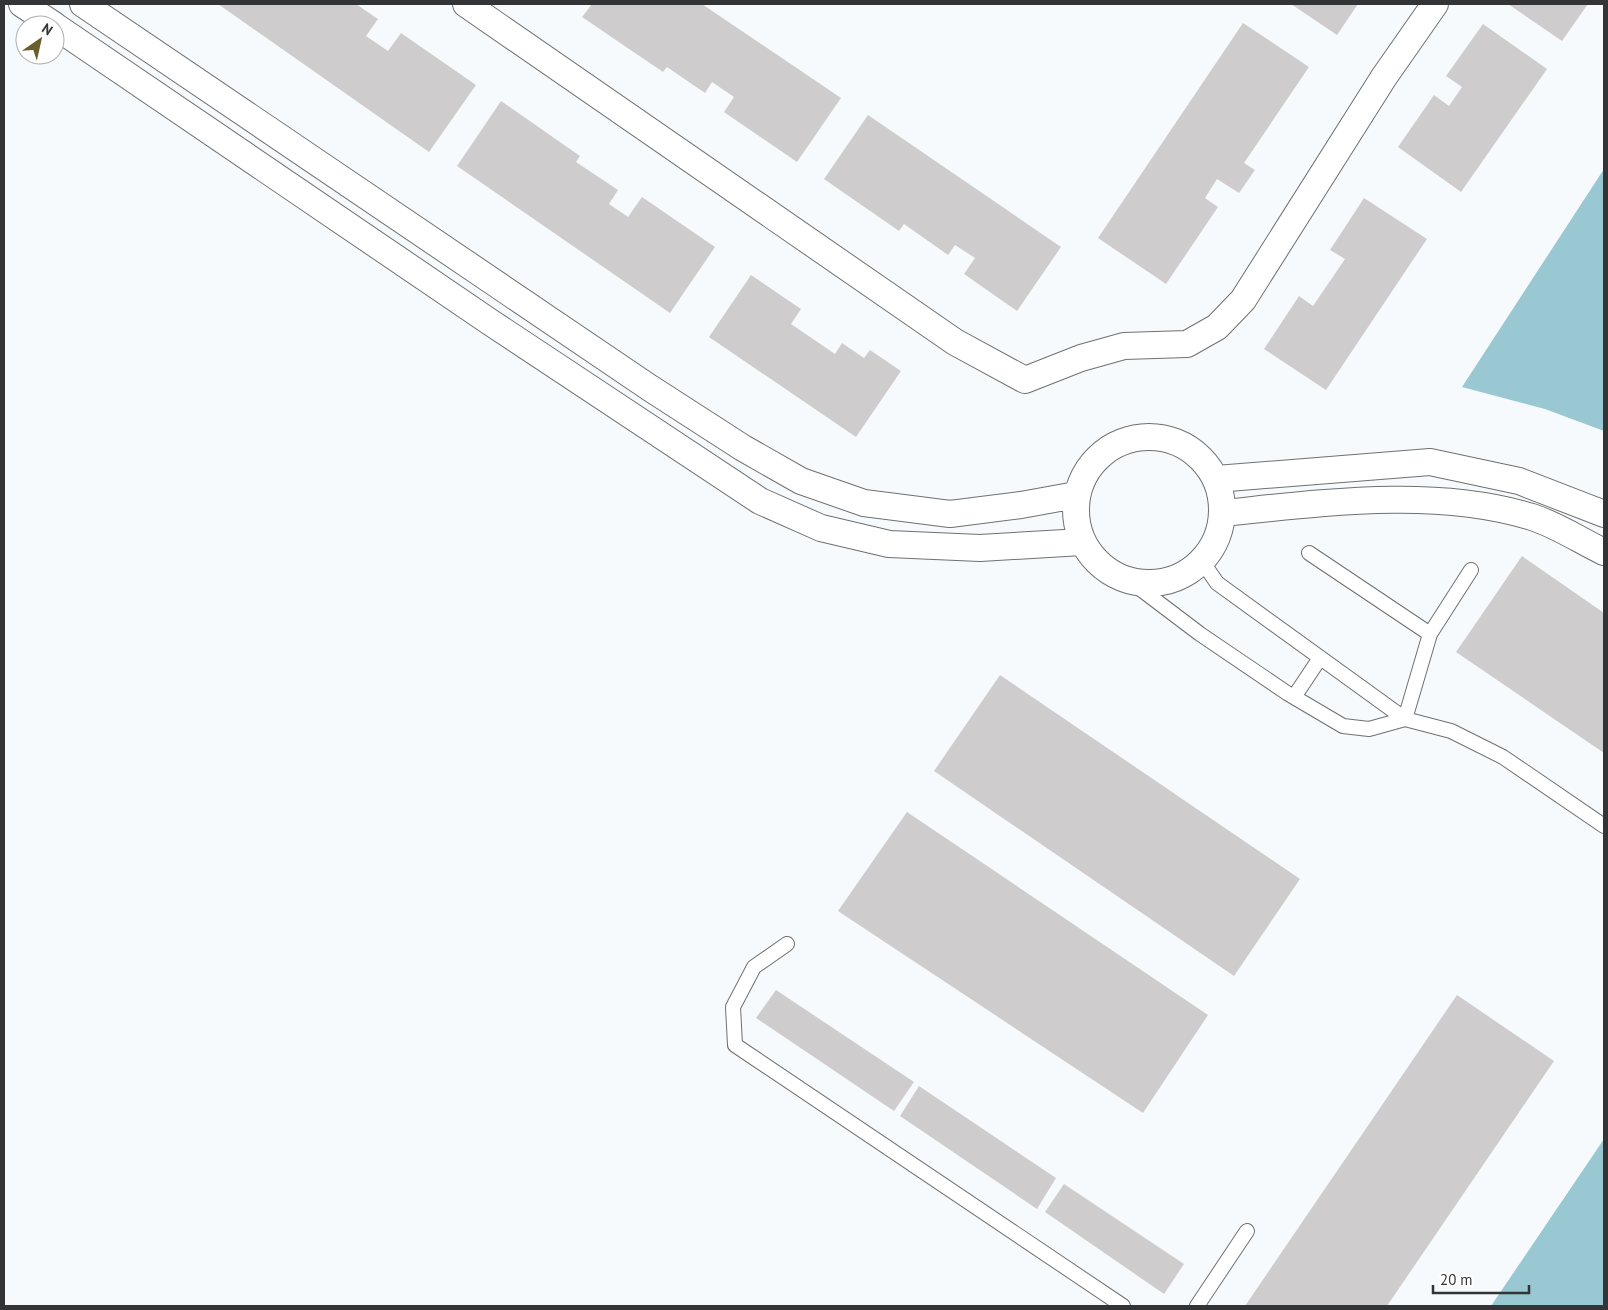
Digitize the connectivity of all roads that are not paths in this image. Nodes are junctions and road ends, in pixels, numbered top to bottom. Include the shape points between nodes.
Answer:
1 (22, 4) edge
2 (83, 4) edge
3 (466, 4) edge
4 (1435, 4) edge
5 (38, 15) edge
6 (65, 33) edge
7 (1216, 479) junction
8 (1076, 494) junction
9 (1223, 513) junction
10 (1604, 514) edge
11 (1082, 542) junction
12 (1604, 552) edge
13 (1309, 553) dead end
14 (1202, 561) junction
15 (1471, 570) dead end
16 (1130, 581) junction
17 (1430, 634) junction
18 (1320, 658) junction
19 (1294, 696) junction
20 (1405, 720) junction
21 (1604, 826) edge
22 (786, 944) dead end
23 (1248, 1231) dead end
24 (1123, 1306) edge
25 (1197, 1306) edge

1 - 5 street
2 - 8 street via 650,388 801,481 864,503 950,514
3 - 4 street via 954,342 1026,380 1081,358 1124,346 1187,344 1217,327 1243,300 1384,76
6 - 11 street via 760,501 821,528 889,544 980,548
7 - 8 street via 1190,448 1171,439 1151,436 1130,438 1095,459
7 - 9 street
7 - 10 street via 1430,462 1519,481
8 - 11 street via 1075,511
9 - 12 street via 1360,501 1455,501 1533,518
9 - 14 street via 1213,547
11 - 16 street via 1094,560
13 - 17 lane
14 - 16 street via 1186,574 1169,581 1149,584
14 - 18 lane via 1217,583
15 - 17 lane
16 - 19 lane via 1200,634
17 - 20 lane
18 - 19 lane
18 - 20 lane
19 - 20 lane via 1343,726 1369,729
20 - 21 lane via 1451,731 1503,757
22 - 24 lane via 754,967 733,1007 735,1045
23 - 25 lane

